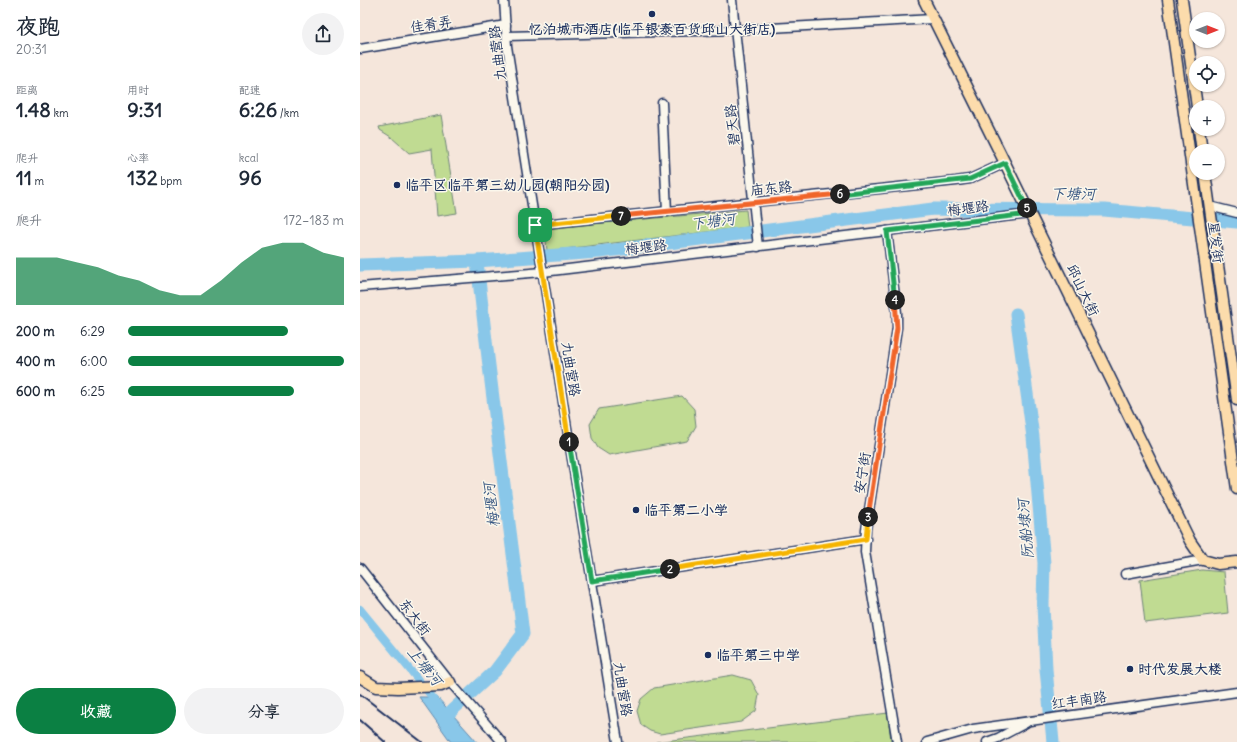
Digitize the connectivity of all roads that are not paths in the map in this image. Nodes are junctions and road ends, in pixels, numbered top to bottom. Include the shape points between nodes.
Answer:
1 (504, 0) edge
2 (732, 0) edge
3 (924, 0) edge
4 (1168, 0) edge
5 (1182, 0) edge
6 (934, 19) junction
7 (506, 25) junction
8 (736, 30) junction
9 (507, 36) junction
10 (360, 49) edge
11 (1195, 100) edge
12 (662, 103) dead end
13 (1005, 163) junction
14 (1206, 180) edge
15 (754, 206) junction
16 (1209, 206) junction
17 (667, 212) junction
18 (1030, 213) junction
19 (1237, 213) edge
20 (536, 227) junction
21 (887, 231) junction
22 (758, 247) junction
23 (543, 272) junction
24 (360, 287) edge
25 (1237, 400) edge
26 (1237, 489) edge
27 (866, 539) junction
28 (1204, 560) junction
29 (1237, 562) edge
30 (360, 568) edge
31 (1125, 574) dead end
32 (592, 581) junction
33 (360, 678) edge
34 (447, 684) junction
35 (1237, 692) edge
36 (1031, 720) junction
37 (502, 742) edge
38 (618, 742) edge
39 (897, 742) edge
40 (927, 742) edge
41 (987, 742) edge

1 - 7 street, 九曲营路
2 - 8 street, 碧天路
3 - 6 main road, 邱山大街
4 - 26 main road, 星发街
5 - 11 main road
6 - 8 street
6 - 13 main road, 邱山大街
7 - 9 street, 九曲营路
7 - 10 street, 佳肴弄
8 - 9 street
8 - 15 street, 碧天路
9 - 20 street, 九曲营路
12 - 17 street
13 - 15 street, 庙东路 via 970,179
13 - 18 main road, 邱山大街
14 - 16 main road
15 - 17 street, 庙东路
15 - 22 street, 碧天路
16 - 19 street
16 - 25 main road
17 - 20 street, 庙东路
18 - 21 street, 梅堰路
18 - 28 main road, 邱山大街 via 1190,541
20 - 23 street, 九曲营路
21 - 22 street, 梅堰路
21 - 27 street, 安宁街 via 897,328
22 - 23 street, 梅堰路
23 - 24 street, 梅堰路
23 - 32 street, 九曲营路
27 - 32 street
27 - 39 street, 安宁街 via 865,552
28 - 29 main road via 1218,564
28 - 31 street
30 - 34 street, 东大街
32 - 38 street, 九曲营路
33 - 34 main road via 376,687 407,688
34 - 37 street, 东大街
35 - 36 street, 红丰南路
36 - 40 street, 红丰南路 via 973,729
36 - 41 street

